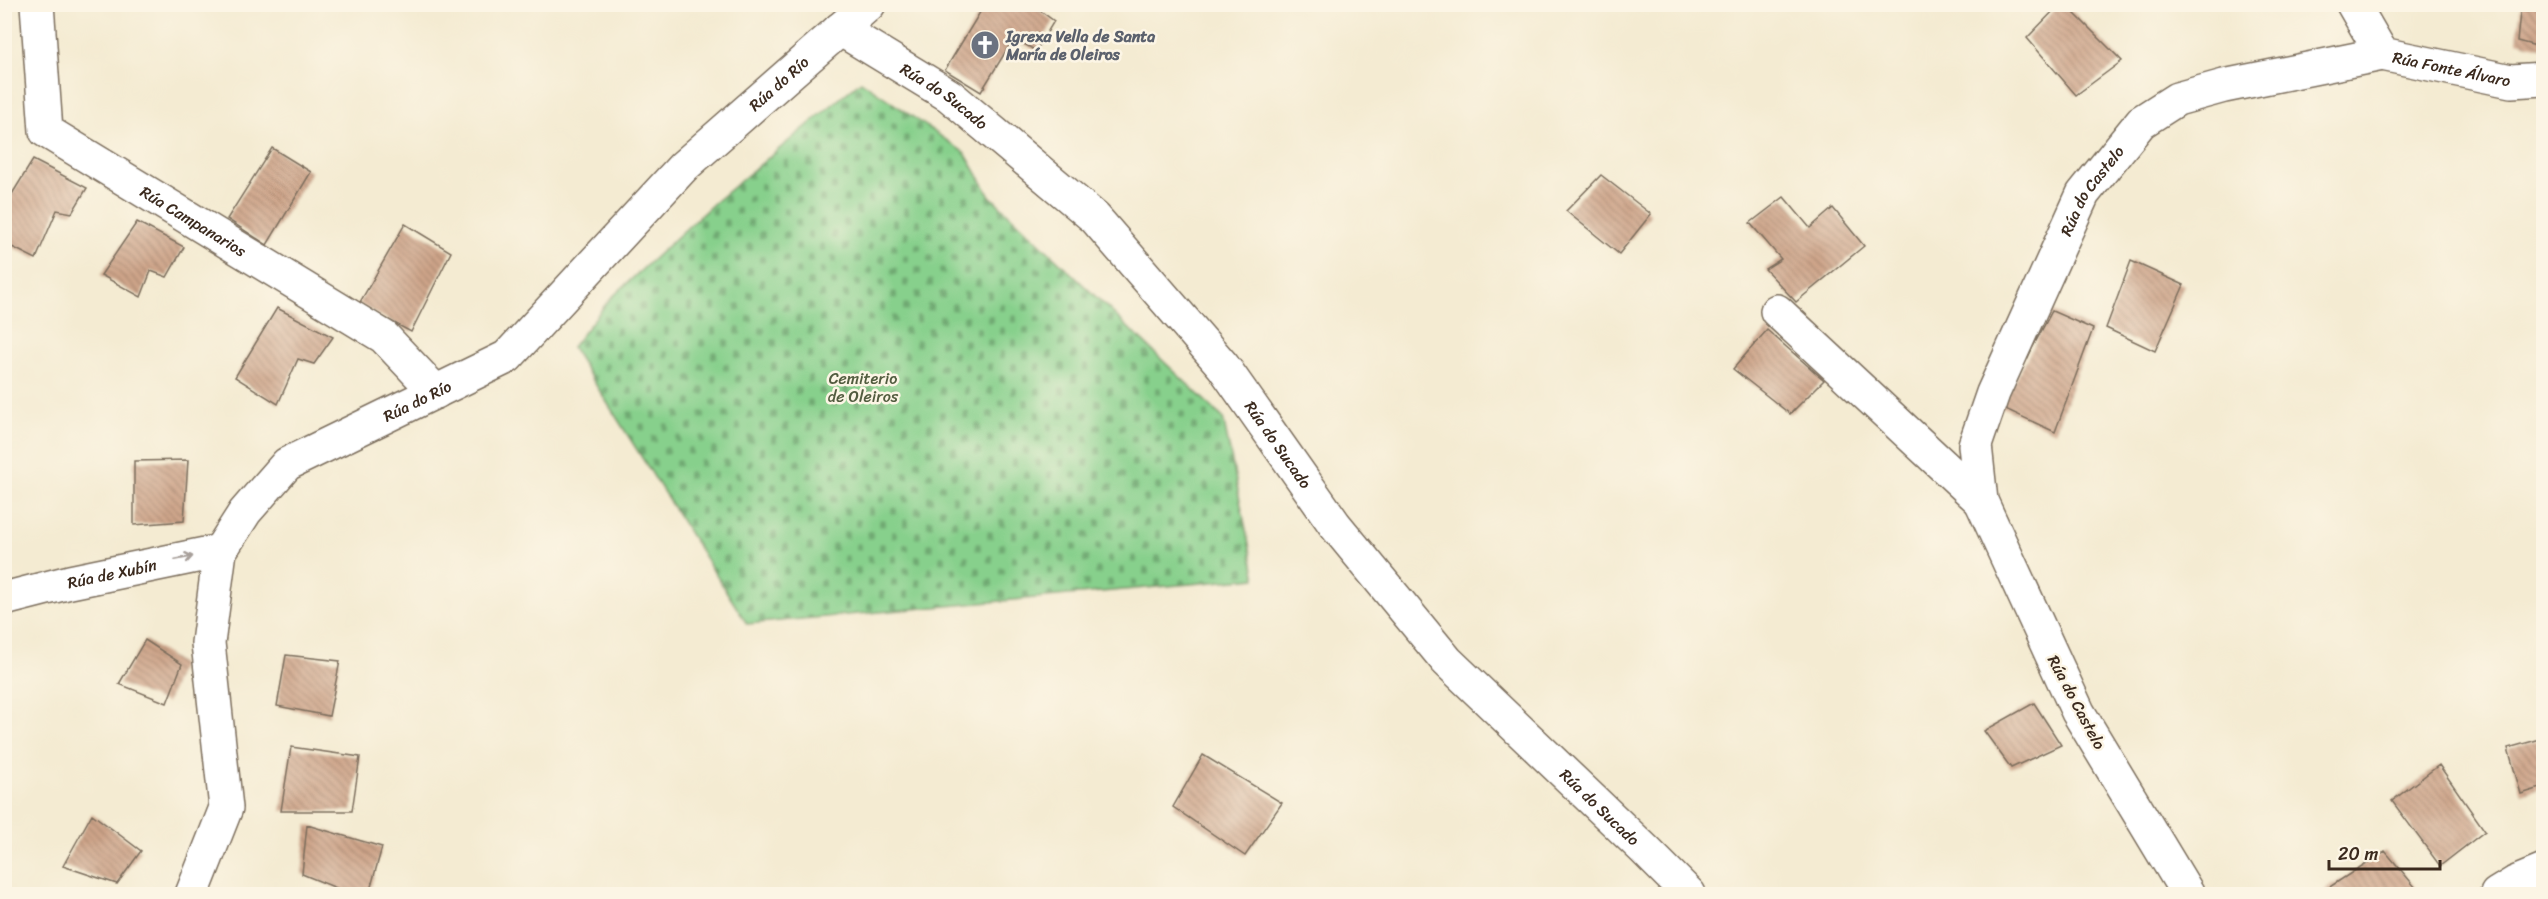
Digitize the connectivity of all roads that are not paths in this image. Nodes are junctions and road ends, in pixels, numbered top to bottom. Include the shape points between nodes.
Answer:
1 (37, 4) edge
2 (869, 4) edge
3 (2353, 4) edge
4 (840, 29) junction
5 (2382, 54) junction
6 (2544, 79) edge
7 (1777, 311) dead end
8 (436, 392) junction
9 (1981, 501) junction
10 (220, 551) junction
11 (4, 599) edge
12 (2544, 871) edge
13 (192, 894) edge
14 (1689, 894) edge
15 (2188, 894) edge
16 (2497, 894) edge

1 - 8 street, Rúa Campanarios via 46,131 384,337
2 - 4 street, Rúa do Río
3 - 5 street, Rúa Fonte Álvaro
4 - 8 street, Rúa do Río via 683,167 507,357
4 - 14 street, Rúa do Sucado via 950,96 1095,218 1223,366 1335,525 1447,661
5 - 6 street, Rúa Fonte Álvaro via 2511,81
5 - 9 street, Rúa do Castelo via 2187,96 2141,122 2083,194 1993,393 1975,445
7 - 9 street, Rúa do Castelo
8 - 10 street, Rúa do Río via 287,464 245,512
9 - 15 street, Rúa do Castelo via 2078,712
11 -> 10 street, Rúa de Xubín
10 - 13 street, Rúa do Río via 208,643 226,808
12 - 16 street

